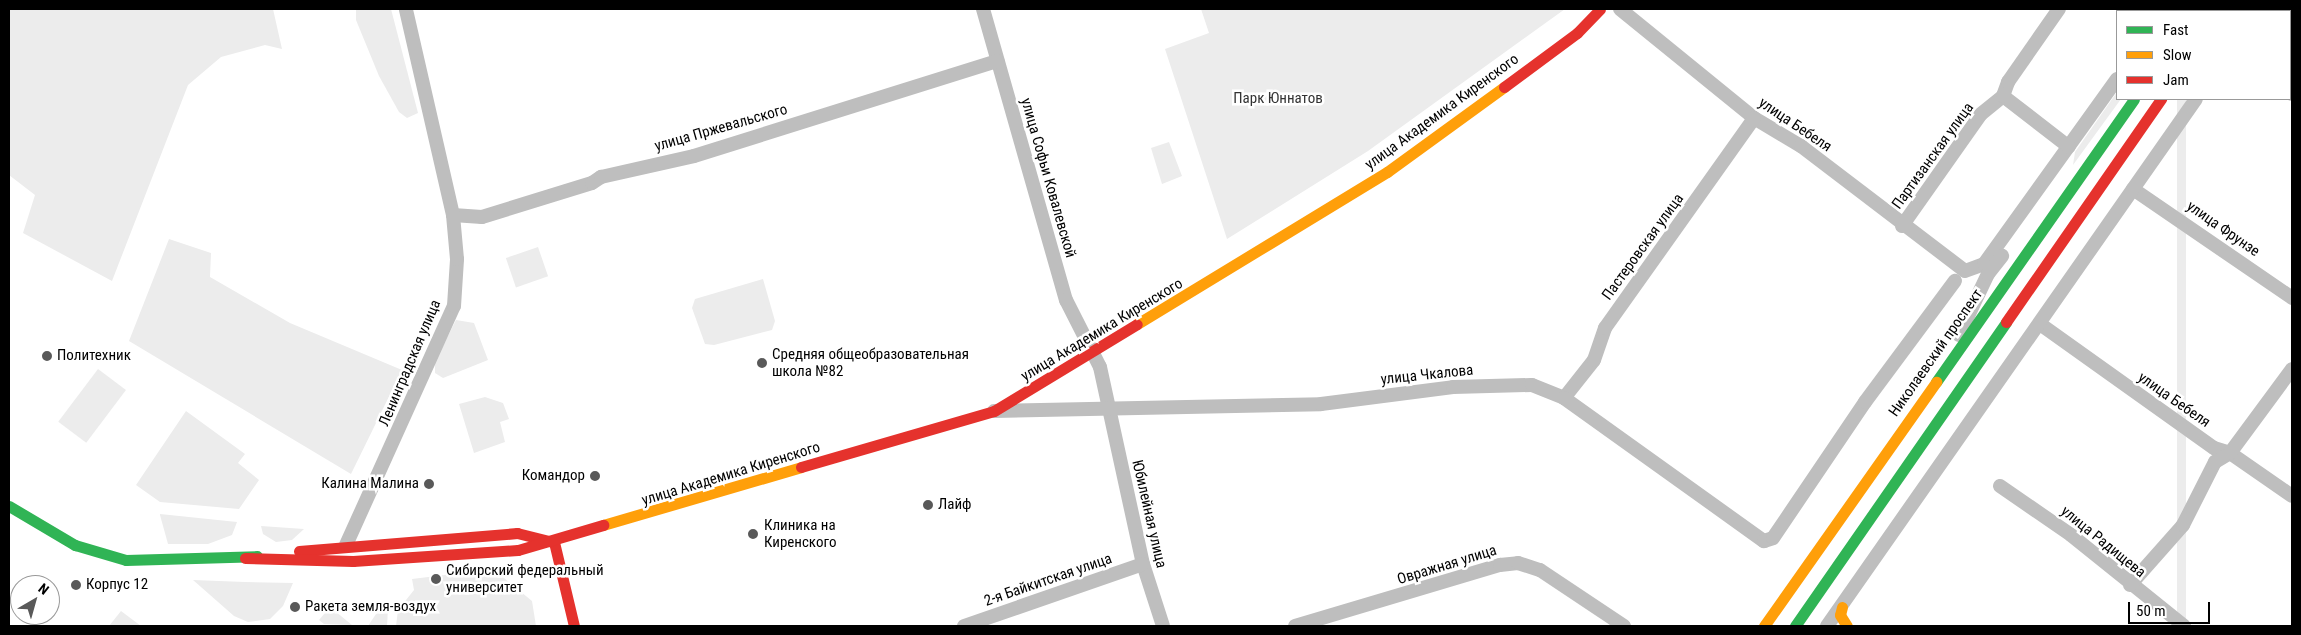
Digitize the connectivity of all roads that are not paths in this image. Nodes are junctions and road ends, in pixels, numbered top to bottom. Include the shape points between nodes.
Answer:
1 (406, 9) edge
2 (982, 9) edge
3 (1600, 9) edge
4 (1620, 9) edge
5 (2059, 9) edge
6 (998, 61) junction
7 (2116, 80) edge
8 (2003, 96) junction
9 (2133, 100) edge
10 (2160, 100) edge
11 (2195, 100) edge
12 (1754, 118) junction
13 (2069, 147) junction
14 (2133, 188) junction
15 (453, 215) junction
16 (1902, 226) junction
17 (1955, 281) dead end
18 (2292, 298) edge
19 (2040, 324) junction
20 (1094, 352) junction
21 (2292, 370) edge
22 (1940, 374) junction
23 (1564, 398) junction
24 (1108, 407) junction
25 (994, 411) junction
26 (2230, 453) junction
27 (2000, 486) dead end
28 (2292, 496) edge
29 (9, 506) edge
30 (554, 542) junction
31 (346, 545) junction
32 (245, 558) junction
33 (1143, 564) junction
34 (2130, 585) junction
35 (1842, 607) junction
36 (574, 626) edge
37 (964, 626) edge
38 (1163, 626) edge
39 (1295, 626) edge
40 (1624, 626) edge
41 (1764, 626) edge
42 (1795, 626) edge
43 (1827, 626) edge
44 (1847, 626) edge
45 (2184, 626) edge

1 - 15 street, Ленинградская улица
2 - 6 street, улица Софьи Ковалевской
3 - 20 main road, улица Академика Киренского via 1576,33 1387,172
4 - 12 street, улица Бебеля
5 - 8 street, Партизанская улица via 2008,82
6 - 15 street, улица Пржевальского via 694,156 601,177 592,184 482,218
6 - 20 street, улица Софьи Ковалевской via 1066,300
7 - 13 street
8 - 13 street
8 - 16 street, Партизанская улица via 1981,114
9 - 22 main road, Николаевский проспект
10 - 42 main road
11 - 14 street
12 - 16 street, улица Бебеля via 1801,146
12 - 23 street, Пастеровская улица via 1605,328 1594,360
13 - 16 street, улица Бебеля via 1984,264 1964,271
13 - 22 street via 2054,184 1988,274
14 - 18 street, улица Фрунзе
14 - 19 street
15 - 31 street, Ленинградская улица via 457,259 454,306
17 - 23 street, улица Чкалова via 1864,402 1773,538 1758,540
19 - 26 street, улица Бебеля via 2214,448
19 - 35 street
20 - 24 street
20 - 25 main road, улица Академика Киренского
21 - 26 street
22 - 41 main road, Николаевский проспект
23 - 24 street, улица Чкалова via 1532,385 1453,387 1321,404
24 - 25 street, улица Чкалова
24 - 33 street, Юбилейная улица
25 - 30 main road, улица Академика Киренского
26 - 28 street, улица Бебеля
26 - 34 street via 2215,462 2183,525
27 - 34 street, улица Радищева via 2071,535
29 - 32 main road, улица Академика Киренского via 75,545 101,555 151,562
30 - 31 main road, улица Академика Киренского via 517,533
30 - 32 main road, улица Академика Киренского via 518,550 353,562
30 - 36 main road
31 - 32 main road, улица Академика Киренского
33 - 37 street, 2-я Байкитская улица
33 - 38 street, Юбилейная улица
34 - 45 street, улица Радищева
35 - 43 street
35 - 44 main road via 1840,615
39 - 40 street, Овражная улица via 1500,565 1518,563 1540,570

